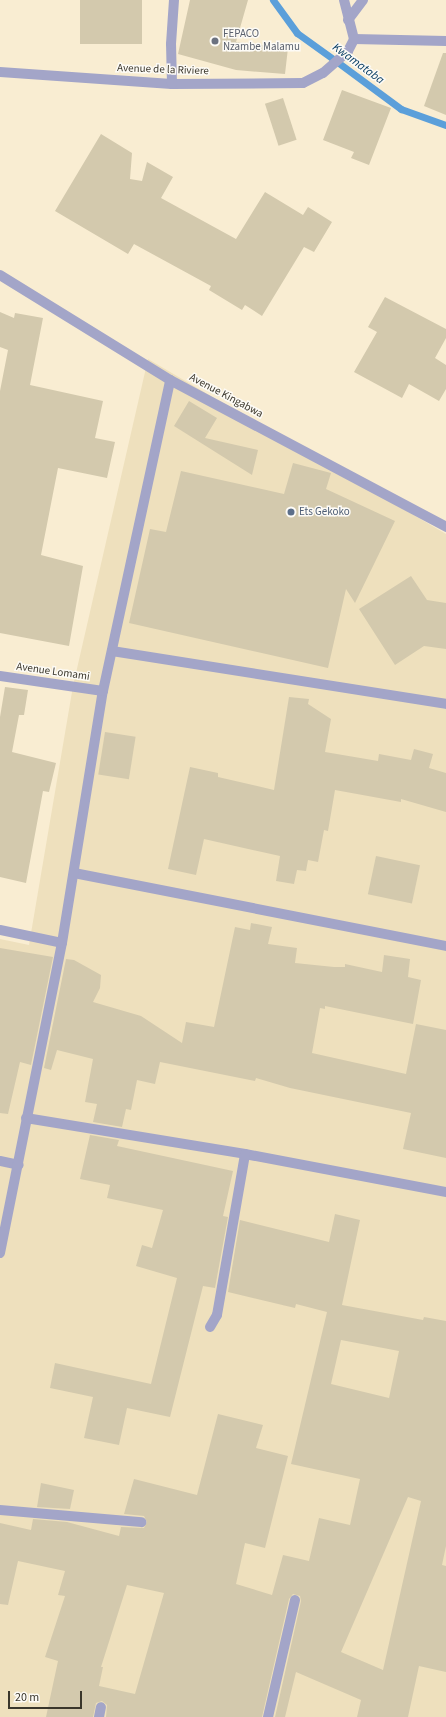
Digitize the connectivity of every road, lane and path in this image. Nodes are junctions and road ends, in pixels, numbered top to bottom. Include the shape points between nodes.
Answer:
1 (174, 0) edge
2 (344, 0) edge
3 (363, 0) edge
4 (348, 20) junction
5 (354, 38) junction
6 (446, 41) edge
7 (0, 72) edge
8 (172, 84) junction
9 (0, 275) edge
10 (170, 380) junction
11 (446, 527) edge
12 (112, 651) junction
13 (0, 676) edge
14 (103, 691) junction
15 (446, 704) edge
16 (74, 873) junction
17 (0, 930) edge
18 (62, 943) junction
19 (446, 946) edge
20 (26, 1118) junction
21 (246, 1154) junction
22 (0, 1161) edge
23 (19, 1165) junction
24 (446, 1192) edge
25 (0, 1253) edge
26 (210, 1327) dead end
27 (0, 1510) edge
28 (141, 1522) dead end
29 (295, 1600) dead end
30 (268, 1717) edge

1 - 8 street
2 - 4 street
3 - 4 street
4 - 5 street
5 - 6 street
5 - 8 street, Avenue de la Riviere via 348,51 323,73 303,83
7 - 8 street, Avenue de la Riviere
9 - 10 street, Avenue Kingabwa
10 - 11 street, Avenue Kingabwa
10 - 12 street
12 - 14 street
12 - 15 street
13 - 14 street, Avenue Lomami
14 - 16 street
16 - 18 street
16 - 19 street
17 - 18 street
18 - 20 street
20 - 21 street
20 - 23 street
21 - 24 street
21 - 26 street via 217,1315
22 - 23 street
23 - 25 street
27 - 28 street
29 - 30 street

